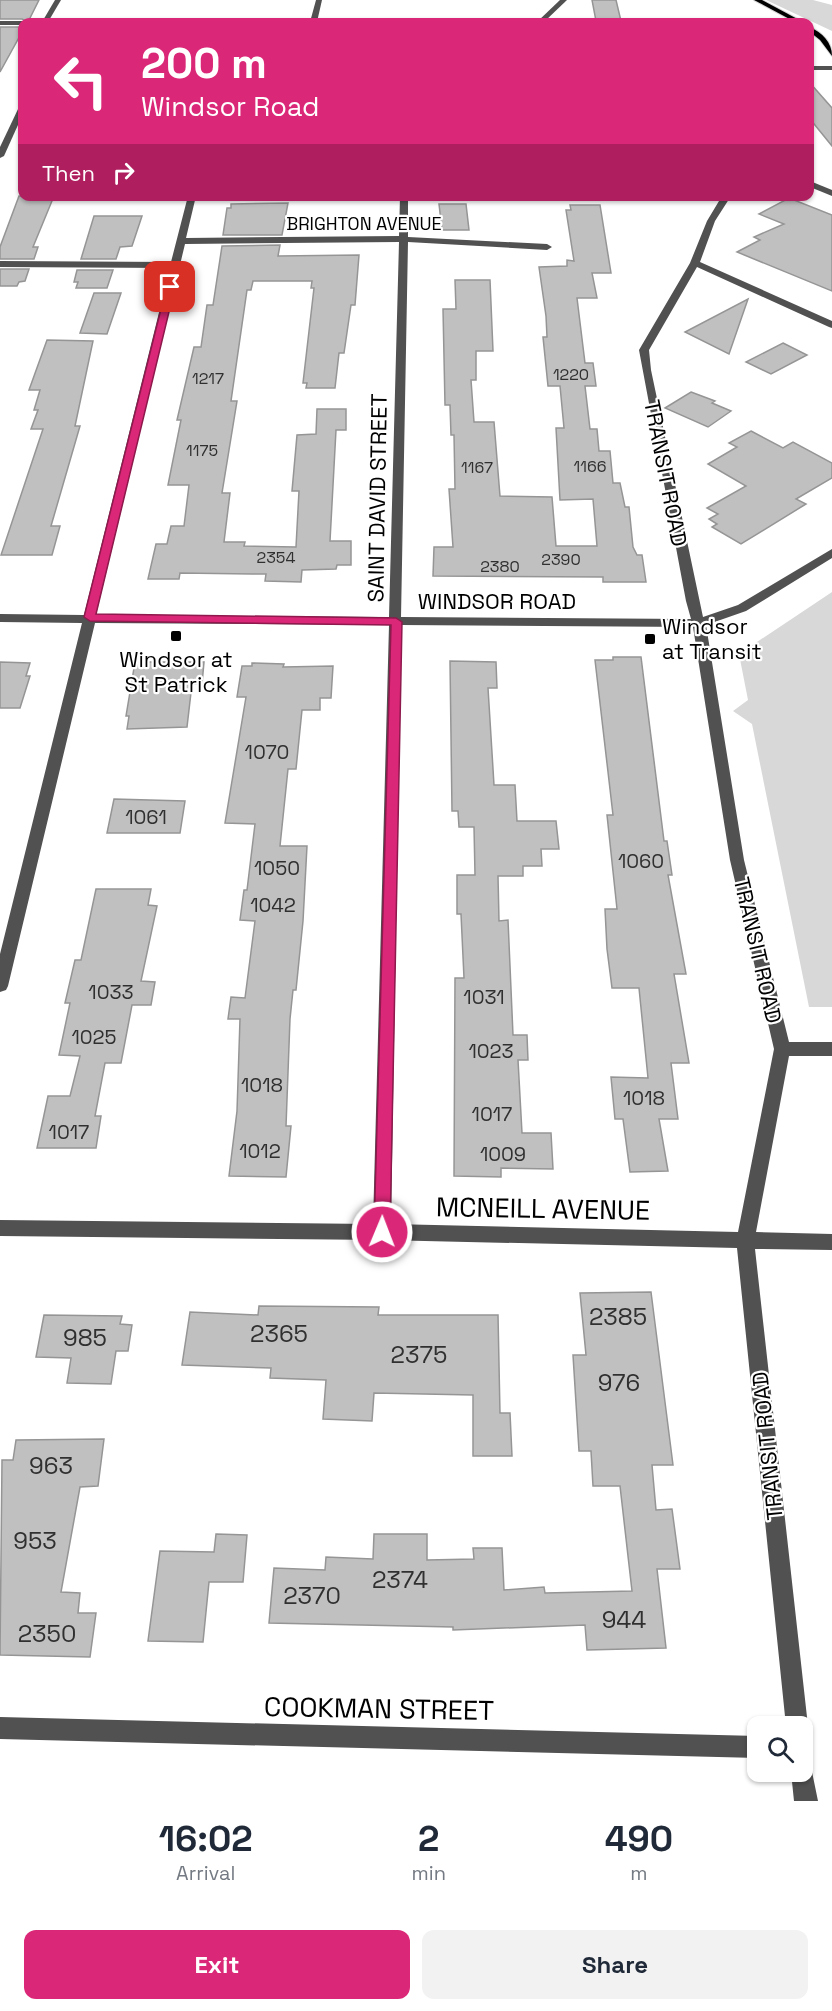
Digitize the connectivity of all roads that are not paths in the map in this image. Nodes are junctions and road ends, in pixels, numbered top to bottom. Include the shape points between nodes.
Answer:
1 (58, 0) edge
2 (319, 0) edge
3 (564, 0) edge
4 (758, 0) edge
5 (47, 18) edge
6 (314, 18) edge
7 (544, 18) edge
8 (792, 18) edge
9 (0, 23) edge
10 (18, 23) edge
11 (814, 32) edge
12 (832, 54) edge
13 (814, 68) edge
14 (832, 68) edge
15 (18, 118) edge
16 (0, 156) edge
17 (814, 186) edge
18 (832, 193) edge
19 (191, 201) edge
20 (404, 201) edge
21 (724, 201) edge
22 (402, 238) junction
23 (182, 241) junction
24 (547, 247) dead end
25 (695, 263) junction
26 (0, 264) edge
27 (176, 265) junction
28 (832, 325) edge
29 (832, 554) edge
30 (90, 617) junction
31 (0, 618) edge
32 (396, 622) junction
33 (699, 623) junction
34 (0, 987) edge
35 (782, 1049) junction
36 (832, 1049) edge
37 (0, 1228) edge
38 (382, 1232) junction
39 (745, 1241) junction
40 (832, 1242) edge
41 (796, 1716) edge
42 (0, 1728) edge
43 (747, 1747) edge
44 (804, 1782) edge
45 (806, 1801) edge

1 - 5 street
2 - 6 street
3 - 7 street
4 - 8 main road
9 - 10 street
11 - 12 main road
13 - 14 street
15 - 16 street
17 - 18 street
19 - 23 street
20 - 22 street, SAINT DAVID STREET
21 - 25 street, TRANSIT ROAD via 711,221
22 - 23 street, BRIGHTON AVENUE
22 - 24 street, BRIGHTON AVENUE
22 - 32 street, SAINT DAVID STREET
23 - 27 street
25 - 28 street
25 - 33 street, TRANSIT ROAD via 644,350
26 - 27 street
27 - 30 street
29 - 33 street, WINDSOR ROAD via 742,608
30 - 31 street, WINDSOR ROAD
30 - 32 street, WINDSOR ROAD
30 - 34 street
32 - 33 street, WINDSOR ROAD
32 - 38 street, SAINT DAVID STREET
33 - 35 street, TRANSIT ROAD via 737,860
35 - 36 street
35 - 39 street, TRANSIT ROAD
37 - 38 street, MCNEILL AVENUE
38 - 39 street, MCNEILL AVENUE
39 - 40 street, MCNEILL AVENUE
39 - 41 street, TRANSIT ROAD
42 - 43 street, COOKMAN STREET
44 - 45 street

